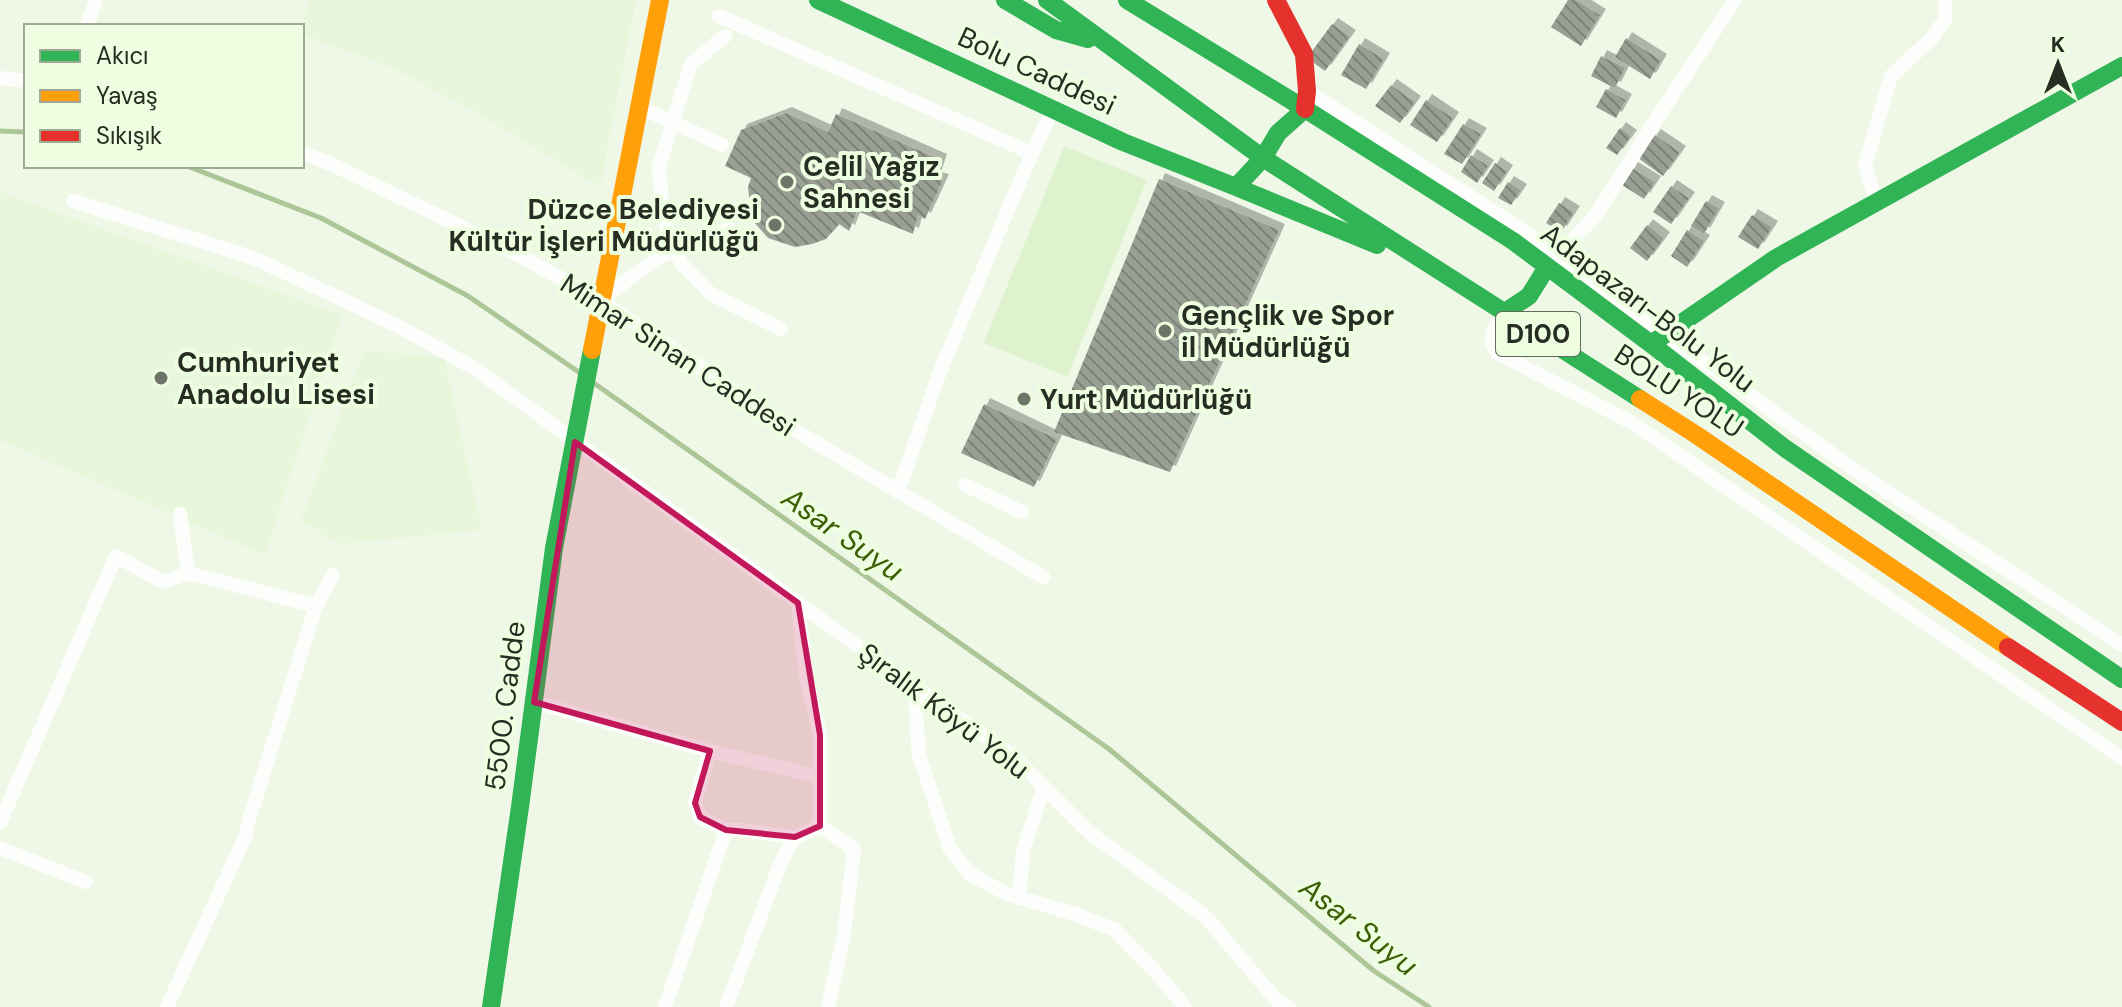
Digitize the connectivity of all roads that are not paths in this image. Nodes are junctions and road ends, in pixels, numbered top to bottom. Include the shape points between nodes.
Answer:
1 (96, 0) edge
2 (660, 0) edge
3 (818, 0) edge
4 (1005, 0) edge
5 (1047, 0) edge
6 (1127, 0) edge
7 (1276, 0) edge
8 (1735, 0) edge
9 (1944, 0) edge
10 (719, 16) dead end
11 (88, 24) edge
12 (725, 36) dead end
13 (1108, 45) junction
14 (2122, 66) edge
15 (0, 78) edge
16 (24, 81) edge
17 (1306, 100) junction
18 (639, 107) junction
19 (1053, 109) junction
20 (673, 122) junction
21 (722, 145) dead end
22 (1032, 153) junction
23 (304, 154) edge
24 (1263, 158) junction
25 (1236, 187) junction
26 (73, 201) dead end
27 (1876, 202) junction
28 (729, 229) dead end
29 (676, 250) junction
30 (1553, 260) junction
31 (1440, 271) junction
32 (601, 300) junction
33 (1505, 312) junction
34 (781, 329) dead end
35 (1658, 339) junction
36 (575, 442) junction
37 (965, 485) dead end
38 (898, 492) junction
39 (1022, 512) dead end
40 (180, 514) dead end
41 (188, 573) junction
42 (333, 575) dead end
43 (1043, 577) dead end
44 (798, 603) junction
45 (316, 606) junction
46 (2122, 645) edge
47 (2122, 679) edge
48 (914, 686) junction
49 (534, 702) junction
50 (2122, 722) edge
51 (710, 751) junction
52 (2122, 758) edge
53 (820, 777) junction
54 (1044, 787) junction
55 (0, 823) edge
56 (820, 826) junction
57 (726, 830) junction
58 (795, 837) junction
59 (0, 848) edge
60 (86, 882) dead end
61 (1019, 898) junction
62 (167, 1007) edge
63 (491, 1007) edge
64 (665, 1007) edge
65 (726, 1007) edge
66 (828, 1007) edge
67 (1185, 1007) edge
68 (1289, 1007) edge

1 - 11 street
2 - 18 main road
3 - 19 main road, Bolu Caddesi
4 - 13 main road via 1056,30
5 - 13 main road, BOLU YOLU / D100
6 - 17 main road, Adapazarı-Bolu Yolu / D100
7 - 17 main road via 1304,54
8 - 30 street via 1596,215
9 - 27 street via 1945,20 1891,76 1865,165
10 - 22 street
12 - 20 street via 691,64
13 - 24 main road, BOLU YOLU / D100
14 - 27 main road
15 - 16 street
17 - 24 main road
17 - 30 main road, Adapazarı-Bolu Yolu / D100 via 1513,241
18 - 20 street
18 - 32 main road
19 - 22 street
19 - 25 main road, Bolu Caddesi
20 - 21 street
20 - 29 street via 659,166 663,217
22 - 38 street via 939,374
23 - 32 street, Mimar Sinan Caddesi via 491,241
24 - 25 main road
24 - 31 main road, BOLU YOLU / D100
25 - 31 main road, Bolu Caddesi
26 - 36 street, Şıralık Köyü Yolu via 254,258 344,300 474,368
27 - 35 main road via 1776,258
28 - 29 street
29 - 32 street
29 - 34 street via 681,263 711,294
30 - 33 main road via 1529,296
30 - 35 main road, Adapazarı-Bolu Yolu / D100
31 - 33 main road, BOLU YOLU / D100
32 - 36 main road, 5500. Cadde
32 - 38 street, Mimar Sinan Caddesi via 781,422
33 - 50 main road, BOLU YOLU / D100
33 - 52 street via 1490,334 1497,353 1631,422
35 - 46 street
35 - 47 main road, Adapazarı-Bolu Yolu / D100 via 1786,449
36 - 44 street, Şıralık Köyü Yolu
36 - 49 main road, 5500. Cadde via 554,548
37 - 39 street
38 - 43 street, Mimar Sinan Caddesi
40 - 41 street
41 - 45 street
41 - 55 street via 163,582 116,556
42 - 45 street
44 - 48 street, Şıralık Köyü Yolu
44 - 53 street via 806,678 820,735
45 - 62 street via 246,835
48 - 54 street, Şıralık Köyü Yolu via 1012,755
48 - 61 street via 919,755 950,849 970,874
49 - 51 street
49 - 63 main road, 5500. Cadde
51 - 53 street
51 - 57 street via 695,803 700,817
53 - 56 street
54 - 61 street via 1023,851
54 - 68 street, Şıralık Köyü Yolu via 1090,833 1206,917 1277,1001
56 - 58 street
56 - 66 street via 854,849 844,935
57 - 58 street
57 - 64 street
58 - 65 street
59 - 60 street
61 - 67 street via 1115,930

